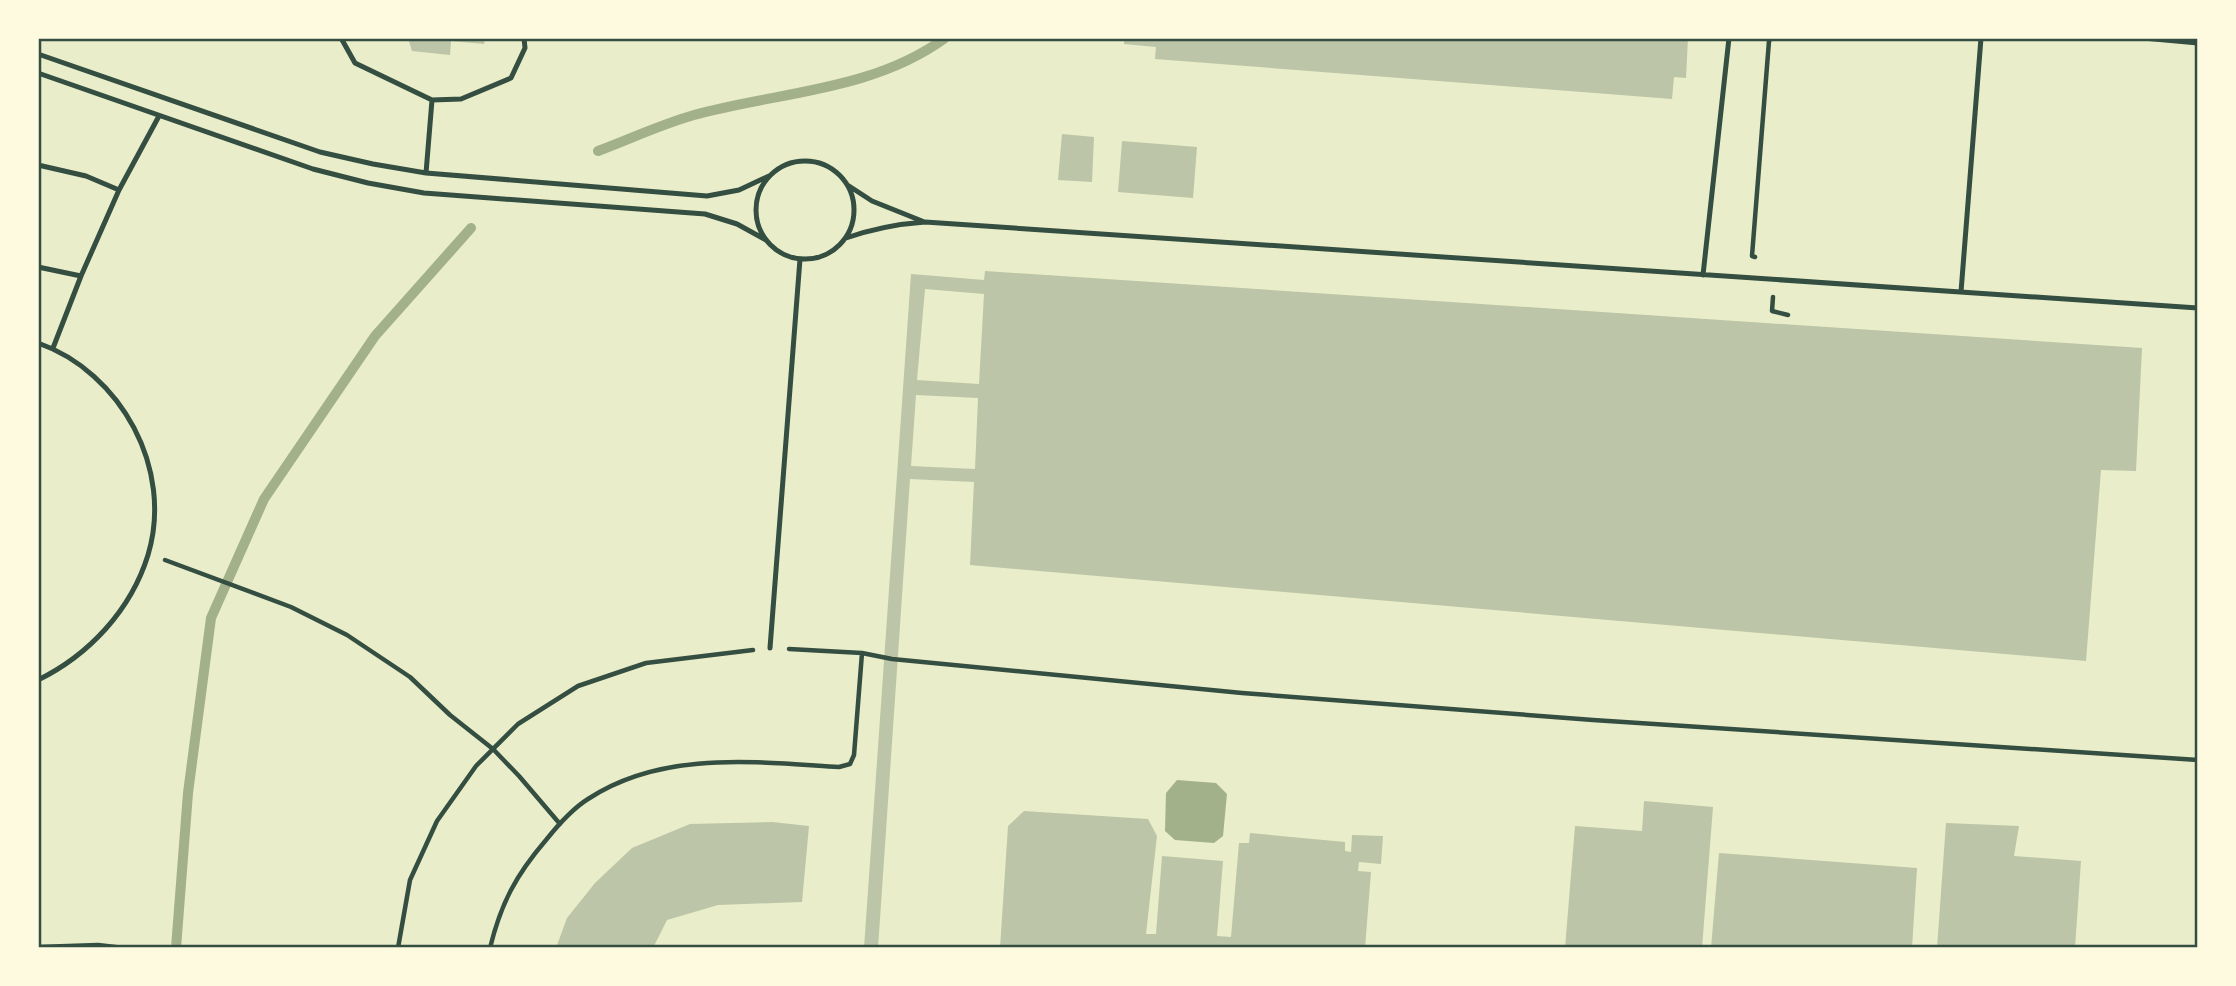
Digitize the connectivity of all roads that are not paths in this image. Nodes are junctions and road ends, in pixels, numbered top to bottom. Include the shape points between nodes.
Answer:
1 (341, 38) edge
2 (524, 38) edge
3 (1728, 38) edge
4 (1981, 38) edge
5 (2143, 38) edge
6 (2197, 43) edge
7 (38, 54) edge
8 (38, 73) edge
9 (432, 100) junction
10 (159, 116) junction
11 (38, 165) edge
12 (426, 173) junction
13 (769, 176) junction
14 (848, 186) junction
15 (119, 190) junction
16 (925, 222) junction
17 (846, 238) junction
18 (766, 240) junction
19 (800, 259) junction
20 (38, 267) edge
21 (81, 275) junction
22 (1703, 275) junction
23 (1961, 292) junction
24 (2197, 308) edge
25 (38, 343) edge
26 (53, 348) junction
27 (770, 648) road end
28 (38, 680) edge

1 - 9 lane via 355,63
2 - 9 lane via 525,48 511,78 461,99
3 - 22 lane
4 - 23 lane
5 - 6 lane
7 - 12 lane via 320,152
8 - 10 lane
9 - 12 lane
10 - 15 lane
10 - 18 lane via 368,183 424,192 705,214
11 - 15 lane via 86,176
12 - 13 lane via 707,196 739,190
13 - 14 lane via 802,160 836,172
13 - 18 lane via 756,208
14 - 16 lane
14 - 17 lane via 854,203
15 - 21 lane
16 - 17 lane via 871,229
16 - 22 lane
17 - 19 lane via 817,258
18 - 19 lane via 787,256
19 - 27 lane
20 - 21 lane
21 - 26 lane
22 - 23 lane
23 - 24 lane
25 - 26 lane
26 - 28 lane via 88,370 117,399 138,434 151,473 154,514 148,554 128,599 99,638 61,669

